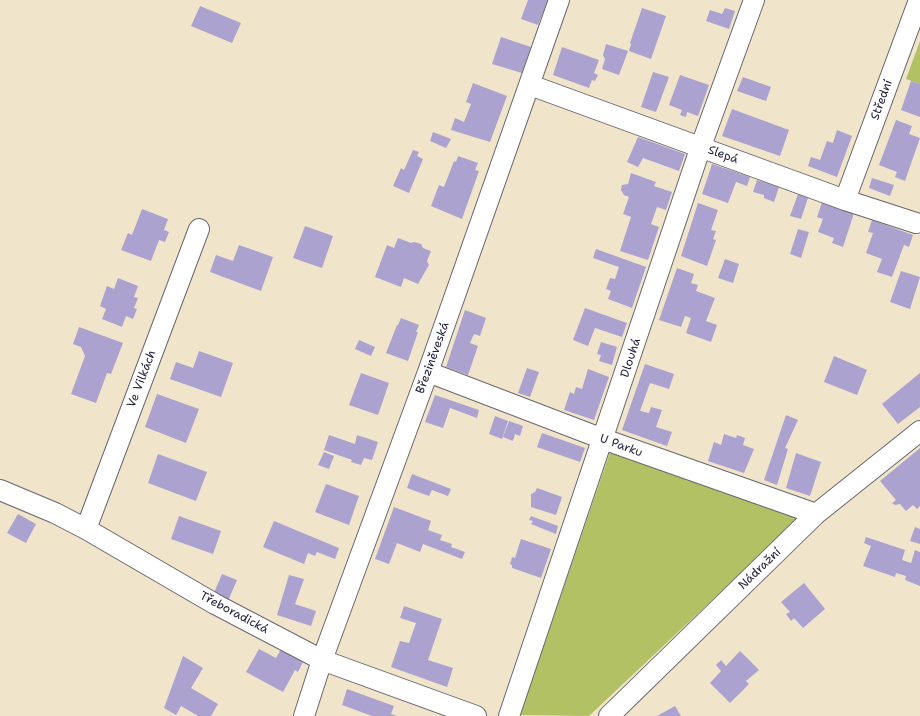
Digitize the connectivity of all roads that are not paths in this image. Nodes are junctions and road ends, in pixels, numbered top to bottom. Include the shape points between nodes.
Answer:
1 (559, 0) edge
2 (754, 0) edge
3 (919, 0) edge
4 (530, 85) junction
5 (701, 146) junction
6 (845, 200) junction
7 (916, 224) dead end
8 (199, 229) dead end
9 (428, 372) junction
10 (920, 431) edge
11 (603, 440) junction
12 (0, 490) edge
13 (816, 514) junction
14 (86, 529) junction
15 (322, 660) junction
16 (304, 716) edge
17 (476, 716) edge
18 (510, 716) edge
19 (609, 716) edge

1 - 4 street, Březiněveská
2 - 5 street, Dlouhá
3 - 6 street, Střední
4 - 5 street, Slepá
4 - 9 street, Březiněveská
5 - 6 street, Slepá
5 - 11 street, Dlouhá
6 - 7 street, Slepá
8 - 14 street, Ve Vilkách
9 - 11 street, U Parku
9 - 15 street, Březiněveská
10 - 13 street, Nádražní
11 - 13 street, U Parku
11 - 18 street, Dlouhá
12 - 14 street, Třeboradická
13 - 19 street, Nádražní
14 - 15 street, Třeboradická via 215,604
15 - 16 street, Březiněveská
15 - 17 street, Třeboradická

